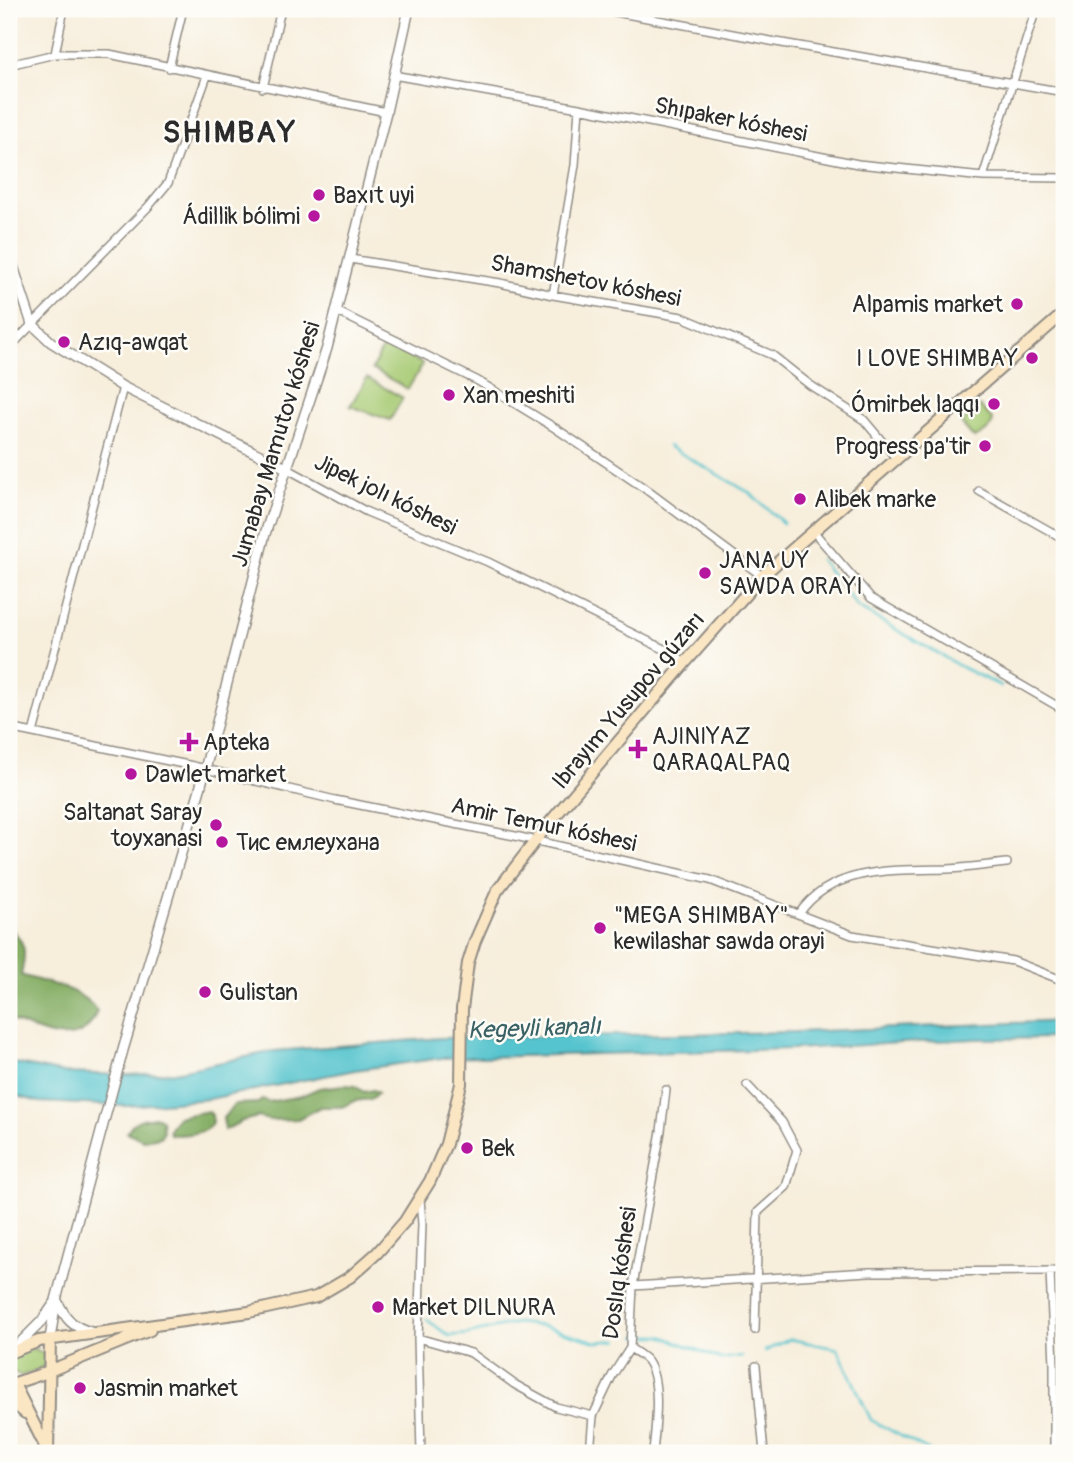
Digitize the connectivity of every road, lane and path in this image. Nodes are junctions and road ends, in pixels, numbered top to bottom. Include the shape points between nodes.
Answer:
1 (64, 9) edge
2 (183, 9) edge
3 (281, 9) edge
4 (409, 9) edge
5 (599, 9) edge
6 (1036, 9) edge
7 (55, 54) junction
8 (9, 65) edge
9 (169, 68) junction
10 (393, 75) junction
11 (207, 76) junction
12 (1013, 83) junction
13 (263, 88) junction
14 (1064, 92) edge
15 (579, 108) junction
16 (386, 112) junction
17 (983, 177) junction
18 (1064, 178) edge
19 (9, 254) edge
20 (350, 259) junction
21 (554, 295) junction
22 (336, 311) junction
23 (1063, 318) edge
24 (33, 324) junction
25 (9, 348) edge
26 (123, 387) junction
27 (896, 458) junction
28 (286, 468) junction
29 (979, 491) dead end
30 (813, 531) junction
31 (1064, 539) edge
32 (762, 576) junction
33 (685, 663) junction
34 (1064, 710) edge
35 (9, 728) edge
36 (33, 733) junction
37 (206, 769) junction
38 (535, 841) junction
39 (1007, 863) dead end
40 (799, 914) junction
41 (1064, 981) edge
42 (747, 1085) dead end
43 (666, 1090) dead end
44 (420, 1197) junction
45 (1050, 1271) junction
46 (1064, 1271) edge
47 (755, 1278) junction
48 (633, 1286) junction
49 (57, 1300) junction
50 (162, 1325) junction
51 (755, 1330) dead end
52 (93, 1332) junction
53 (418, 1338) junction
54 (50, 1339) junction
55 (630, 1348) junction
56 (11, 1351) edge
57 (1054, 1364) junction
58 (1064, 1364) edge
59 (756, 1366) dead end
60 (49, 1370) junction
61 (10, 1384) edge
62 (9, 1399) edge
63 (593, 1416) junction
64 (33, 1422) junction
65 (48, 1453) edge
66 (421, 1453) edge
67 (590, 1453) edge
68 (653, 1453) edge
69 (764, 1453) edge
70 (942, 1453) edge
71 (953, 1453) edge
72 (1055, 1453) edge

1 - 7 street
2 - 9 street
3 - 13 street
4 - 10 street, Jumabay Mamutov kóshesi
5 - 12 street
6 - 12 street
7 - 8 street
7 - 9 street via 109,54
9 - 11 street
10 - 15 street, Shıpaker kóshesi
10 - 16 street, Jumabay Mamutov kóshesi
11 - 13 street
11 - 24 street via 168,183
12 - 14 street
12 - 17 street
13 - 16 street
15 - 17 street, Shıpaker kóshesi via 859,164
15 - 21 street via 575,165
16 - 20 street, Jumabay Mamutov kóshesi
17 - 18 street, Shıpaker kóshesi
19 - 24 street, Jipek jolı kóshesi
20 - 21 street, Shamshetov kóshesi
20 - 22 street, Jumabay Mamutov kóshesi
21 - 27 street, Shamshetov kóshesi via 682,317 772,355 864,420
22 - 28 street, Jumabay Mamutov kóshesi
22 - 32 street via 478,381 555,428
23 - 27 main road, Ibrayım Yusupov gúzarı
24 - 25 street
24 - 26 street, Jipek jolı kóshesi via 51,342
26 - 28 street, Jipek jolı kóshesi
26 - 36 street
27 - 30 main road, Ibrayım Yusupov gúzarı
28 - 33 street, Jipek jolı kóshesi via 367,512 496,566
28 - 37 street, Jumabay Mamutov kóshesi via 238,634
29 - 31 street
30 - 32 main road, Ibrayım Yusupov gúzarı
30 - 34 street via 871,598
32 - 33 main road, Ibrayım Yusupov gúzarı
33 - 38 main road, Ibrayım Yusupov gúzarı
35 - 36 street, Amir Temur kóshesi
36 - 37 street, Amir Temur kóshesi
37 - 38 street, Amir Temur kóshesi
37 - 49 street, Jumabay Mamutov kóshesi via 122,1050
38 - 40 street, Amir Temur kóshesi via 710,880
38 - 44 main road, Ibrayım Yusupov gúzarı via 497,891 475,941 466,974 461,1026 463,1069 446,1144
39 - 40 street via 892,869 840,881 809,899
40 - 41 street, Amir Temur kóshesi via 852,935 1013,961
42 - 47 street via 782,1122 797,1150 786,1187 758,1212
43 - 48 street, Doslıq kóshesi
44 - 50 main road, Ibrayım Yusupov gúzarı via 377,1253 350,1277 316,1297
44 - 53 street
45 - 46 street
45 - 47 street
45 - 57 street
47 - 48 street
47 - 51 street
48 - 55 street, Doslıq kóshesi
49 - 52 street via 70,1323
49 - 54 street, Jumabay Mamutov kóshesi
49 - 56 street
50 - 52 main road
50 - 60 main road
52 - 54 main road
53 - 63 street via 471,1353 556,1407
53 - 66 street
54 - 56 main road
54 - 60 main road
55 - 63 street, Doslıq kóshesi
55 - 68 street via 648,1362 654,1380
57 - 58 street
57 - 72 street
59 - 69 street
60 - 61 main road
60 - 65 main road
61 - 64 main road
62 - 64 main road
63 - 67 street, Doslıq kóshesi
64 - 65 main road
70 - 71 street

